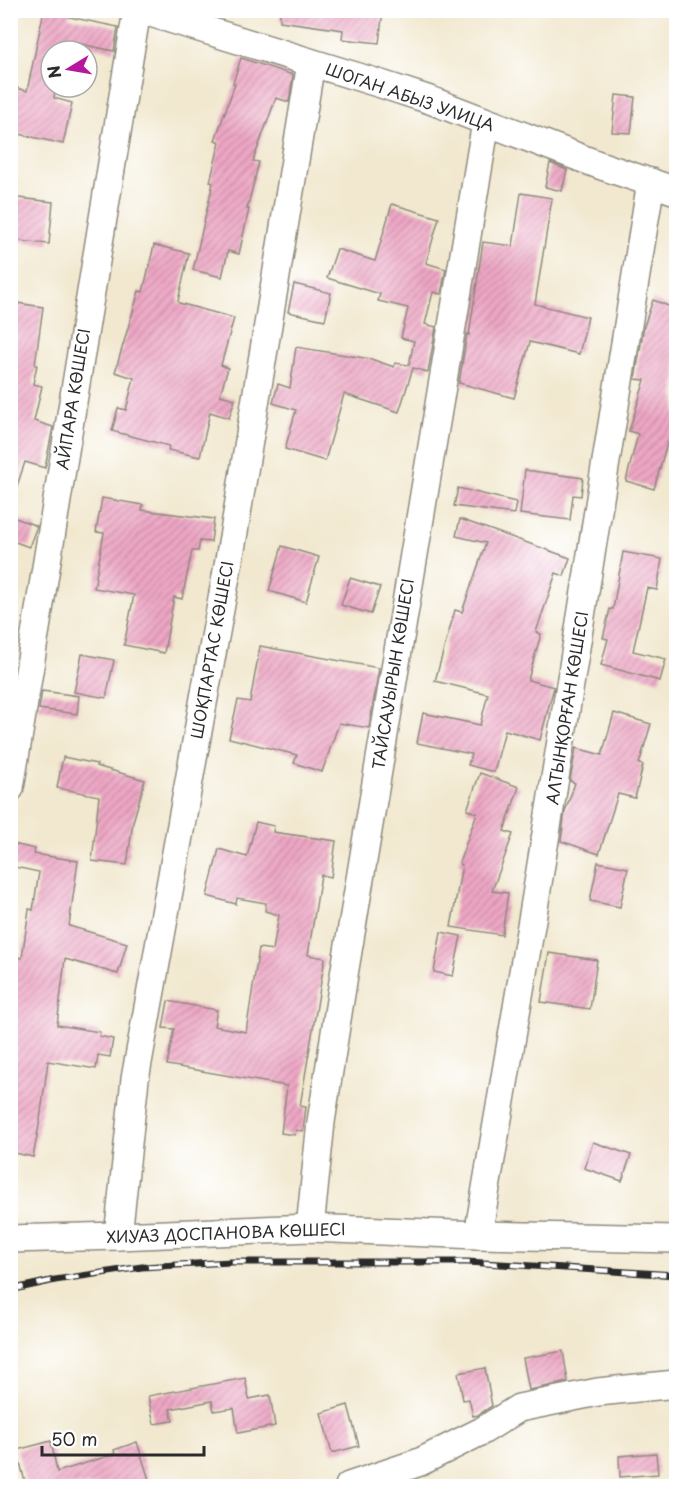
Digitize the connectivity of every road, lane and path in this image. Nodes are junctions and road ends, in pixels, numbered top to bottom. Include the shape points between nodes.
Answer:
1 (136, 10) edge
2 (141, 10) edge
3 (311, 63) junction
4 (486, 122) junction
5 (651, 182) junction
6 (676, 191) edge
7 (10, 788) edge
8 (310, 1228) junction
9 (478, 1234) junction
10 (118, 1236) junction
11 (10, 1239) edge
12 (676, 1239) edge
13 (676, 1384) edge
14 (349, 1486) edge

1 - 7 street, АЙПАРА КӨШЕСІ
2 - 3 street, ШОГАН АБЫЗ УЛИЦА
3 - 4 street, ШОГАН АБЫЗ УЛИЦА
3 - 10 street, ШОҚПАРТАС КӨШЕСІ via 232,538 135,1079
4 - 5 street, ШОГАН АБЫЗ УЛИЦА
4 - 8 street, ТАЙСАУЫРЫН КӨШЕСІ via 344,975 321,1122
5 - 6 street, ШОГАН АБЫЗ УЛИЦА
5 - 9 street, АЛТЫНҚОРҒАН КӨШЕСІ
8 - 9 street, ХИУАЗ ДОСПАНОВА КӨШЕСІ
8 - 10 street, ХИУАЗ ДОСПАНОВА КӨШЕСІ
9 - 12 street, ХИУАЗ ДОСПАНОВА КӨШЕСІ
10 - 11 street, ХИУАЗ ДОСПАНОВА КӨШЕСІ
13 - 14 street via 598,1392 519,1407 482,1431 420,1462

